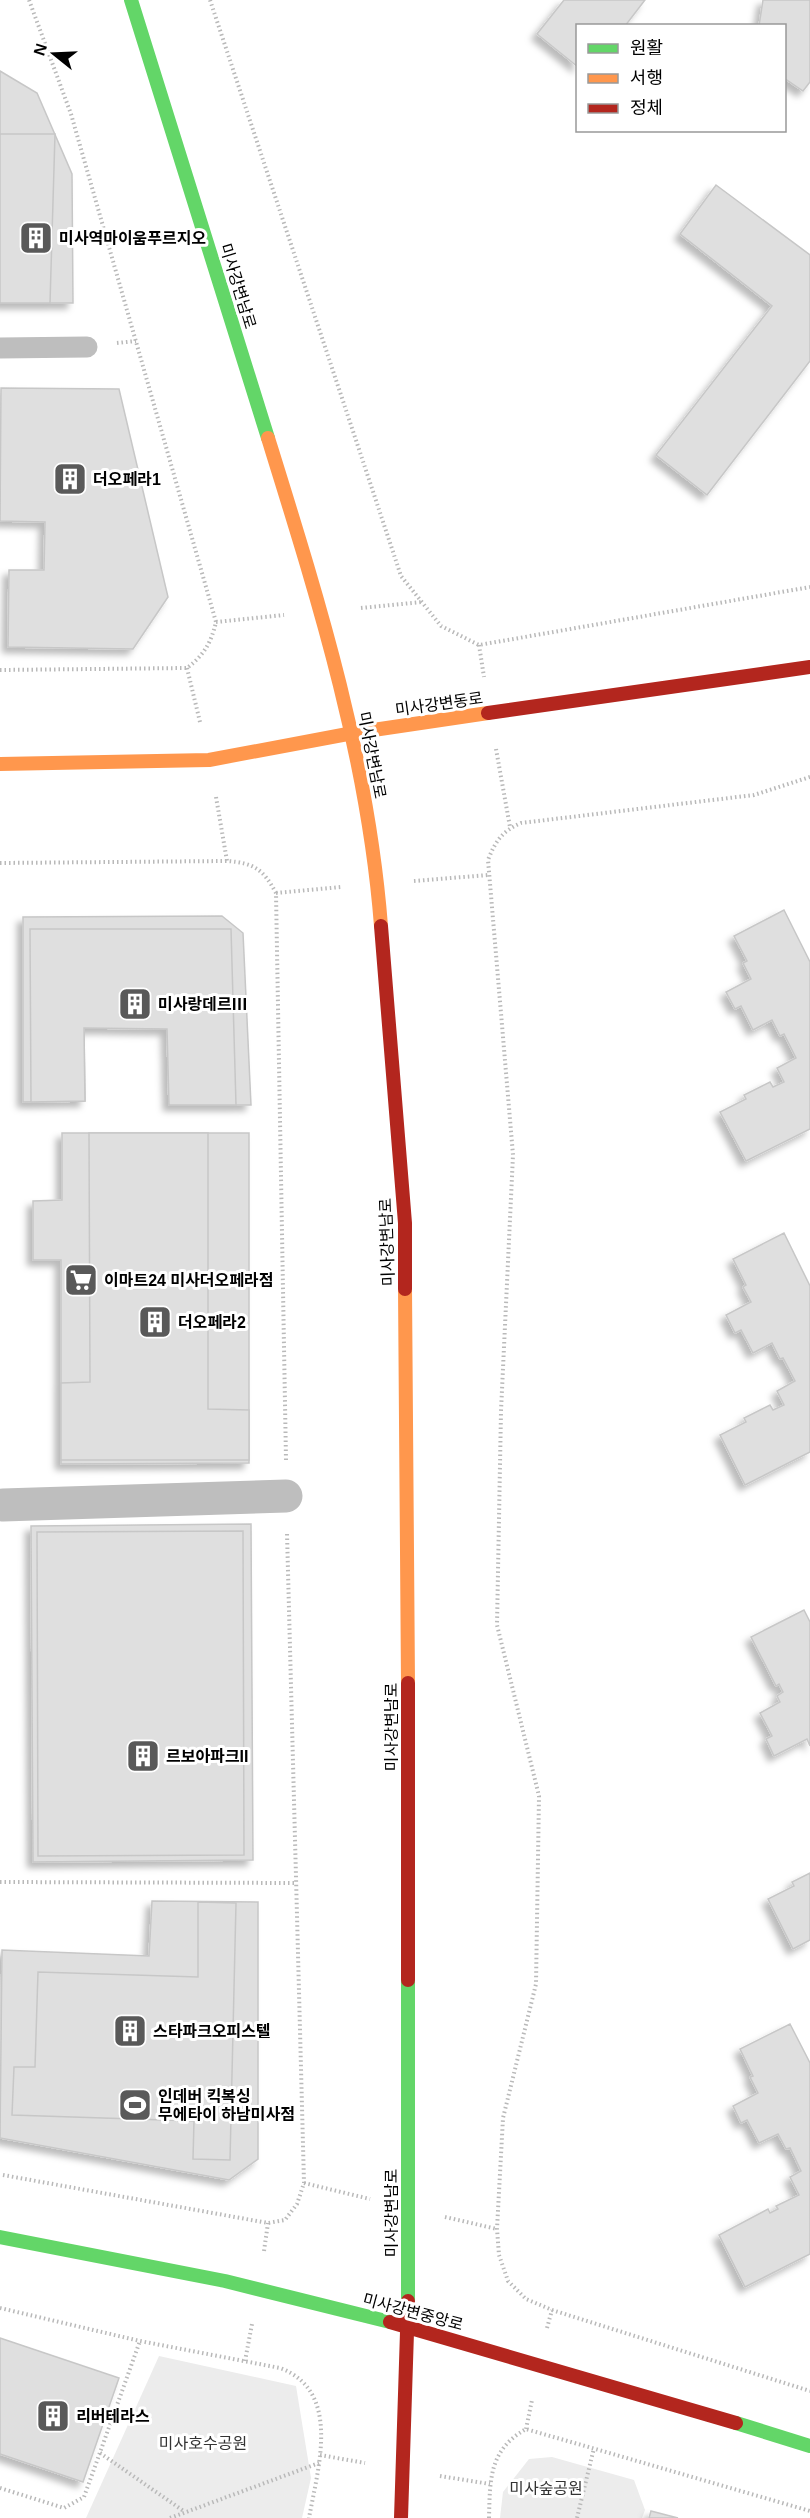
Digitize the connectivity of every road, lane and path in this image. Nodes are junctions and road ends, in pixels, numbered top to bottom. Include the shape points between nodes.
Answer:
1 (29, 0) edge
2 (131, 0) edge
3 (210, 0) edge
4 (87, 347) dead end
5 (0, 348) edge
6 (810, 587) edge
7 (810, 667) edge
8 (0, 670) edge
9 (353, 734) junction
10 (0, 764) edge
11 (810, 777) edge
12 (0, 863) edge
13 (286, 1496) junction
14 (3, 1505) dead end
15 (0, 1882) edge
16 (296, 1883) junction
17 (3, 2175) dead end
18 (0, 2236) edge
19 (0, 2308) edge
20 (408, 2327) junction
21 (140, 2341) junction
22 (810, 2391) edge
23 (810, 2446) edge
24 (594, 2448) junction
25 (100, 2453) junction
26 (319, 2463) junction
27 (0, 2488) edge
28 (810, 2511) edge
29 (186, 2512) junction
30 (170, 2518) edge
31 (309, 2518) edge
32 (401, 2518) edge
33 (489, 2518) edge
34 (578, 2518) edge

1 - 8 path via 71,114 216,622 212,640 202,656 187,668
2 - 9 main road, 미사강변남로 via 319,600
3 - 6 path via 401,576 441,626 479,645
4 - 5 lane
7 - 9 main road, 미사강변동로
9 - 10 main road, 미사강변동로 via 209,760
9 - 20 main road, 미사강변남로 via 378,884 405,1223
11 - 22 path via 754,795 521,823 500,835 488,860 513,1155 501,1411 497,1624 539,1796 536,1984 503,2118 499,2255 508,2281 526,2299
12 - 13 path via 249,863 267,877 276,893
13 - 14 street
13 - 16 path
15 - 16 path
16 - 17 path via 304,2183 297,2204 285,2220 268,2223
18 - 20 main road, 미사강변중앙로 via 258,2288
19 - 21 path
20 - 23 main road, 미사강변중앙로
20 - 32 main road, 미사강변남로
21 - 25 path
21 - 26 path via 291,2372 314,2394 322,2435
24 - 28 path
24 - 33 path via 526,2429 513,2436 497,2454 490,2484
24 - 34 path
25 - 27 path via 84,2497 64,2508
25 - 29 path
26 - 29 path
26 - 31 path
29 - 30 path

